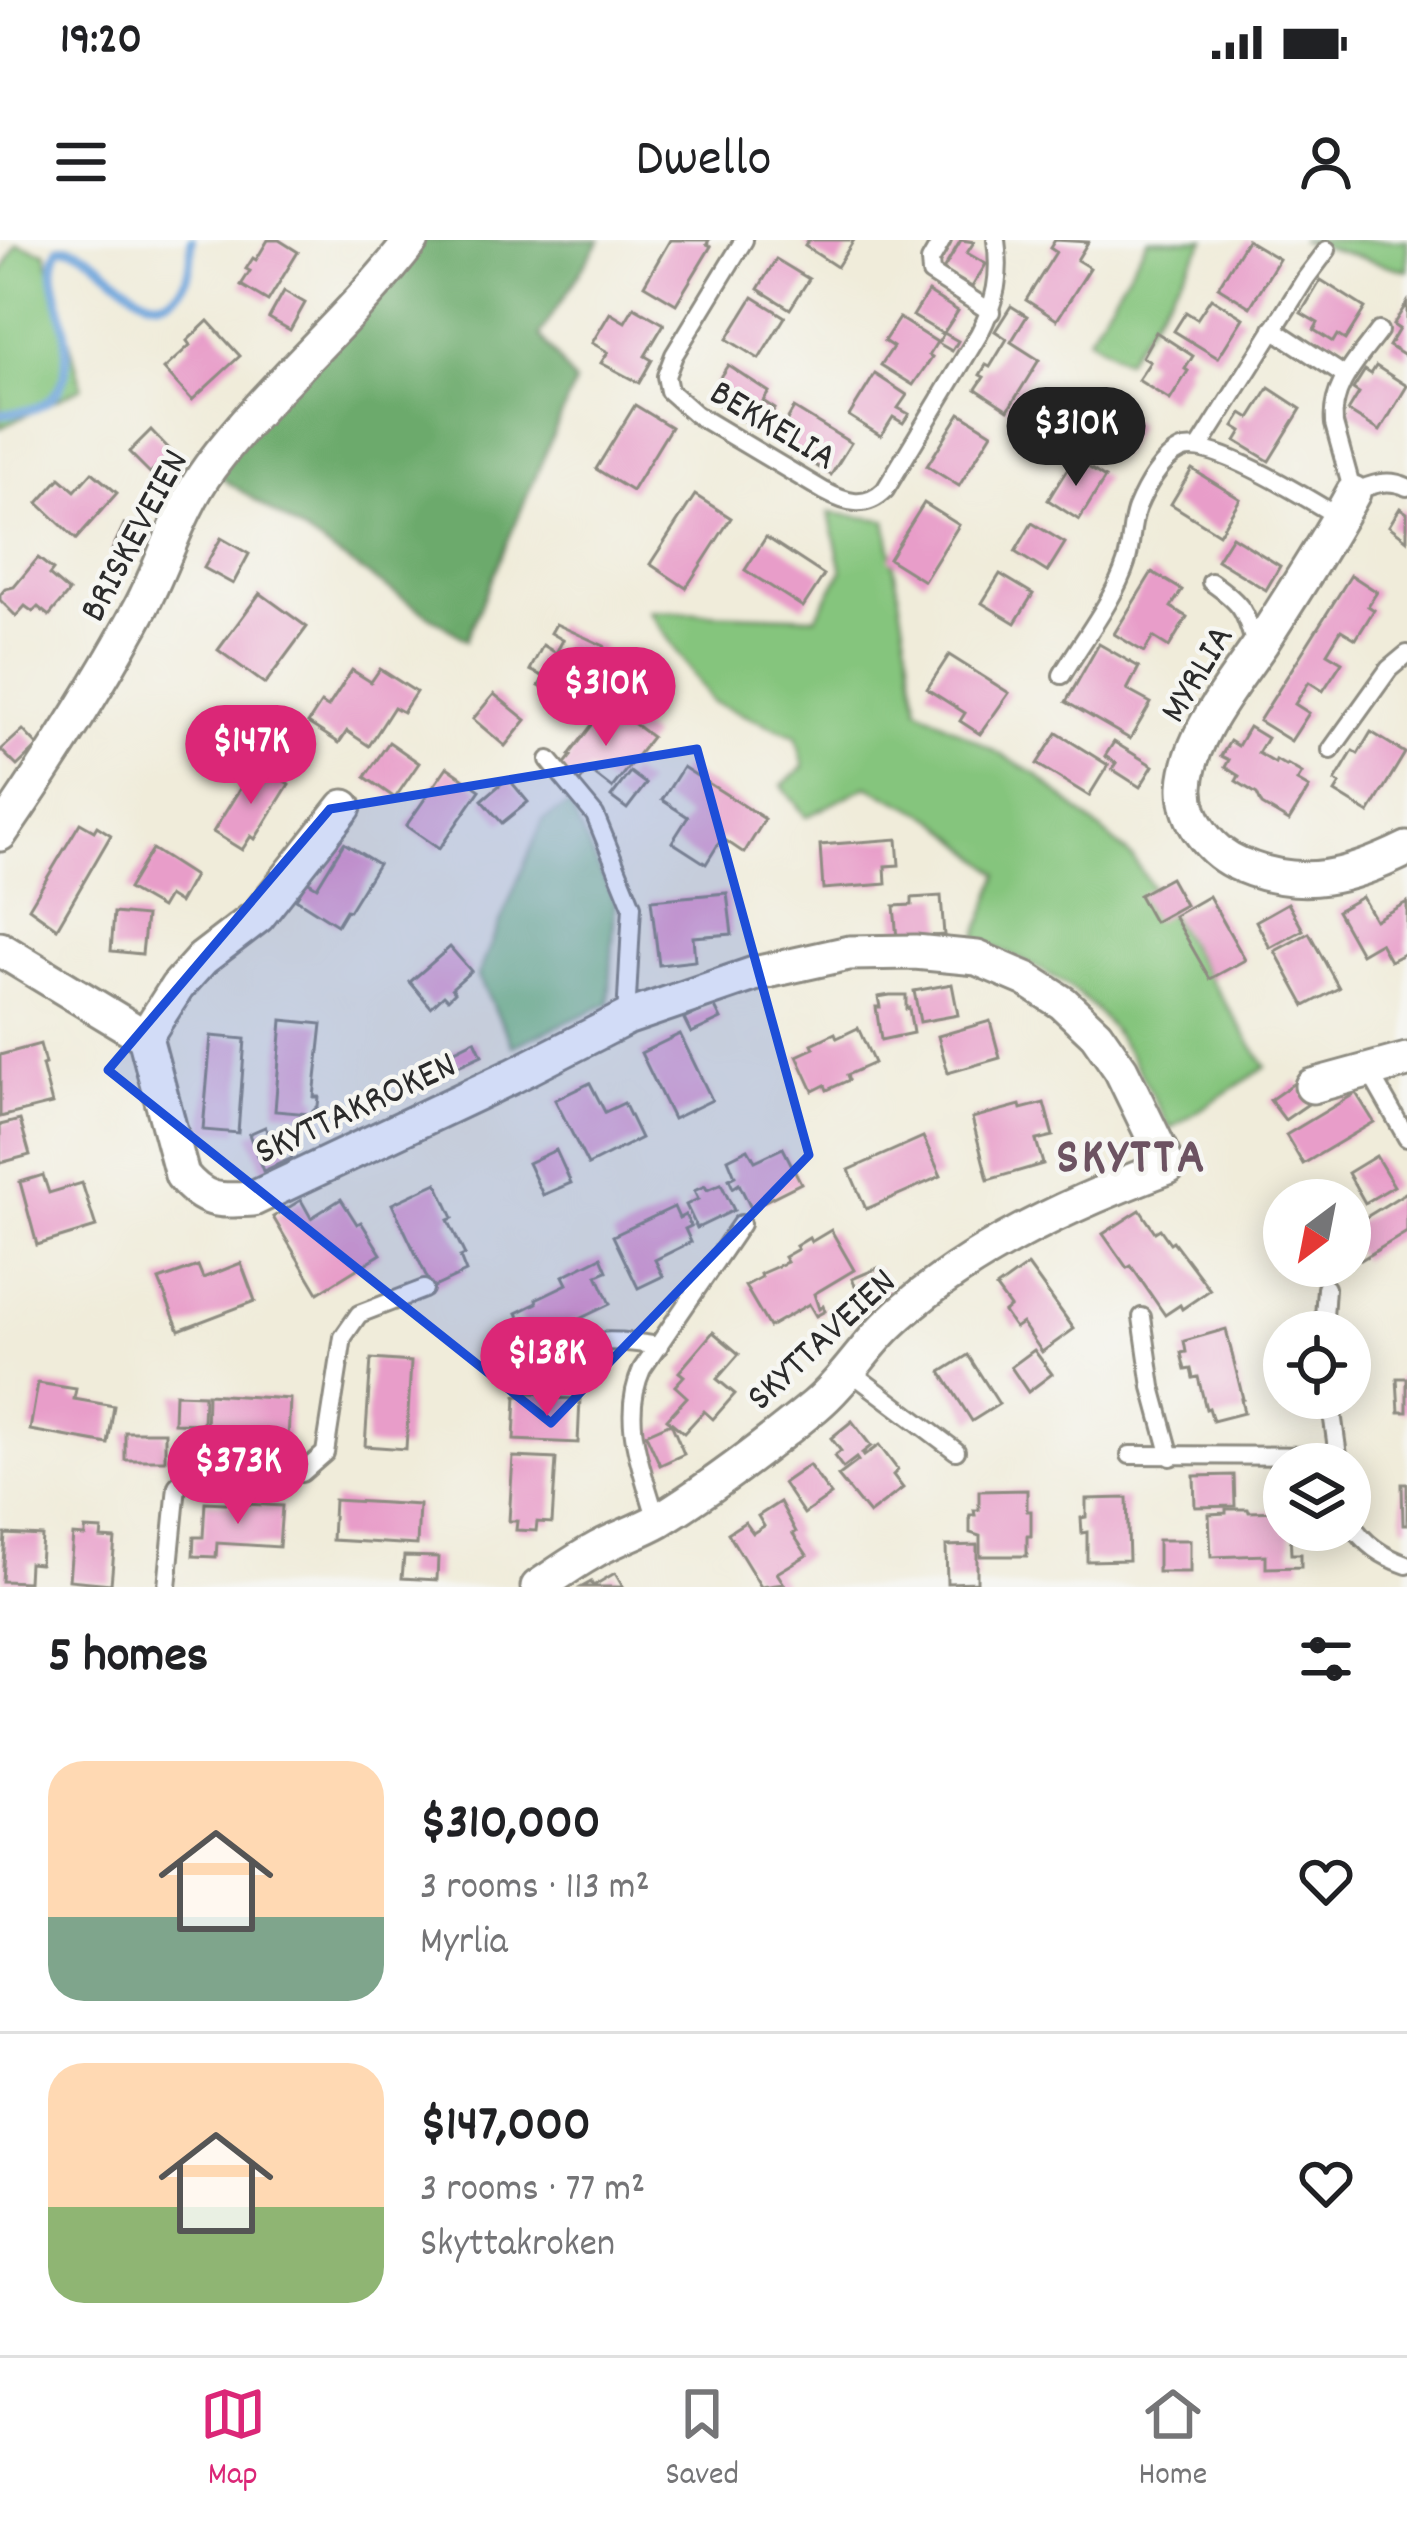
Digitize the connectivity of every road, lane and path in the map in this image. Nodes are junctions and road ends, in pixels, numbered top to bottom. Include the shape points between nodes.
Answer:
1 (412, 240) edge
2 (744, 240) edge
3 (942, 240) edge
4 (996, 240) edge
5 (1328, 250) dead end
6 (991, 312) junction
7 (1273, 329) junction
8 (1379, 332) dead end
9 (1346, 376) junction
10 (1199, 448) junction
11 (1407, 487) edge
12 (1347, 506) junction
13 (1211, 582) dead end
14 (1256, 650) junction
15 (1407, 654) edge
16 (1062, 675) dead end
17 (1331, 750) dead end
18 (549, 760) dead end
19 (344, 806) dead end
20 (0, 834) edge
21 (1407, 849) edge
22 (0, 950) edge
23 (626, 1018) junction
24 (145, 1037) junction
25 (1407, 1060) edge
26 (1369, 1071) junction
27 (1312, 1086) dead end
28 (1407, 1138) edge
29 (1168, 1168) joint
30 (741, 1224) dead end
31 (1326, 1288) dead end
32 (424, 1289) dead end
33 (1324, 1311) edge
34 (1142, 1317) dead end
35 (659, 1346) junction
36 (537, 1359) dead end
37 (851, 1372) junction
38 (956, 1451) dead end
39 (1130, 1455) dead end
40 (1171, 1457) junction
41 (1263, 1459) edge
42 (657, 1521) junction
43 (1371, 1547) edge
44 (1407, 1565) edge
45 (166, 1587) edge
46 (538, 1587) edge

1 - 20 street, BRISKEVEIEN via 208,470 123,641
2 - 6 lane, BEKKELIA via 674,355 669,391 848,502 874,500 885,490
3 - 6 lane via 928,266 934,278
4 - 6 lane, BEKKELIA
5 - 7 lane
7 - 9 lane
7 - 10 lane
8 - 9 lane
9 - 12 lane via 1333,412
10 - 12 lane
10 - 16 lane via 1169,459 1143,495 1118,580
11 - 12 lane via 1383,482
12 - 14 street, MYRLIA
13 - 14 lane via 1244,611
14 - 21 street, MYRLIA via 1192,760 1188,802 1207,839 1230,861 1295,880 1362,868
15 - 17 lane
18 - 23 lane via 595,815 632,906
19 - 24 street via 258,916 177,987
22 - 24 street
23 - 24 street, SKYTTAKROKEN via 253,1198 220,1201 196,1192 182,1175
23 - 29 street, SKYTTAKROKEN via 849,952 977,958 1026,979 1096,1034
25 - 26 street
26 - 27 street
26 - 28 lane
29 - 37 street, SKYTTAVEIEN via 997,1244 887,1325
30 - 35 lane
31 - 33 lane
32 - 45 lane via 359,1314 343,1337 325,1453 302,1473 196,1466 177,1486
34 - 40 lane
35 - 36 lane via 600,1339
35 - 42 lane via 636,1383 630,1424
37 - 38 lane
37 - 42 street, SKYTTAVEIEN
39 - 40 lane
40 - 41 lane
42 - 46 street, SKYTTAVEIEN
43 - 44 lane

